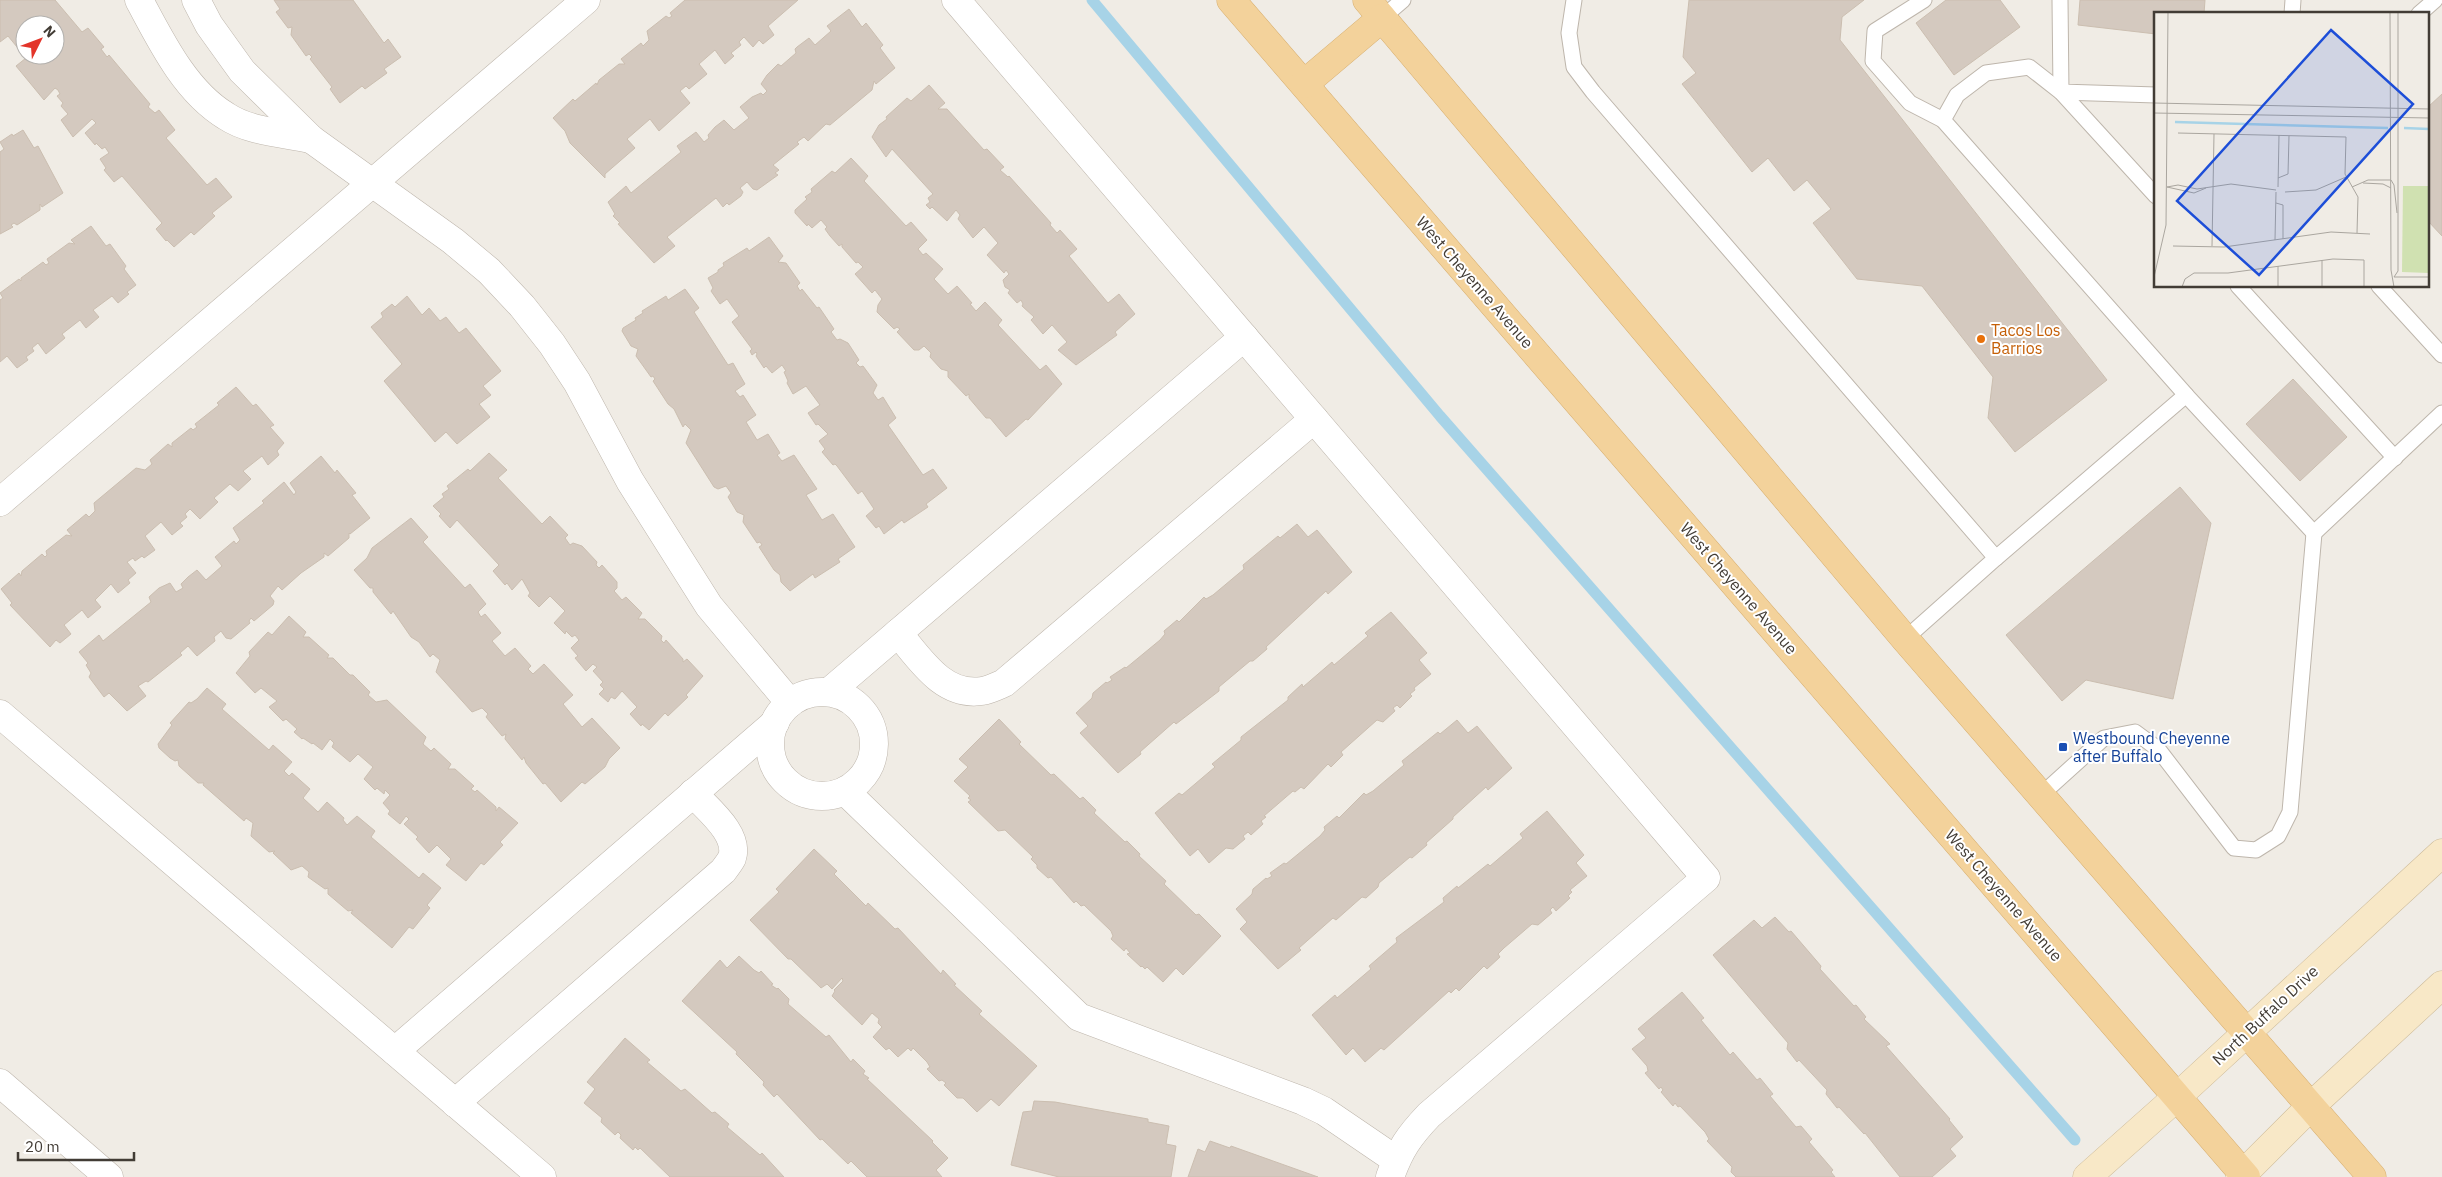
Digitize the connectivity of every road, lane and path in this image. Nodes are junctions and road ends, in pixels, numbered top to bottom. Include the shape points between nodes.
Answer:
1 (139, 0) edge
2 (196, 0) edge
3 (586, 0) edge
4 (956, 0) edge
5 (1231, 0) edge
6 (1403, 0) edge
7 (1574, 0) edge
8 (1924, 0) edge
9 (2060, 0) edge
10 (2435, 0) edge
11 (1374, 9) edge
12 (2421, 12) edge
13 (1304, 84) junction
14 (2061, 92) junction
15 (2154, 95) edge
16 (1943, 120) junction
17 (311, 139) junction
18 (373, 182) junction
19 (2154, 194) edge
20 (2240, 288) edge
21 (2381, 288) edge
22 (1244, 337) junction
23 (2442, 355) edge
24 (2186, 395) junction
25 (2442, 413) edge
26 (1314, 420) junction
27 (2395, 458) junction
28 (0, 502) edge
29 (2314, 533) junction
30 (1996, 558) junction
31 (898, 633) junction
32 (1906, 639) junction
33 (829, 692) junction
34 (782, 713) junction
35 (0, 714) edge
36 (845, 790) junction
37 (693, 793) junction
38 (2041, 795) junction
39 (2442, 852) edge
40 (2442, 985) edge
41 (2245, 1033) junction
42 (395, 1051) junction
43 (0, 1083) edge
44 (2178, 1096) junction
45 (455, 1102) junction
46 (2310, 1107) junction
47 (1393, 1169) edge
48 (2243, 1176) edge
49 (109, 1177) edge
50 (542, 1177) edge
51 (2087, 1177) edge
52 (2372, 1177) edge

1 - 17 street via 168,54 209,104 227,117 252,127
2 - 17 street via 209,25 242,71
3 - 18 street
4 - 22 street
5 - 13 main road, West Cheyenne Avenue
6 - 11 lane
7 - 30 lane via 1569,32 1574,66 1593,92
8 - 16 lane via 1875,31 1873,61 1910,103
9 - 14 lane
10 - 12 lane
11 - 13 main road
11 - 32 main road
13 - 44 main road, West Cheyenne Avenue
14 - 15 lane
14 - 16 lane via 2029,67 1986,73 1957,95
14 - 19 lane
16 - 24 lane
17 - 18 street
18 - 28 street
18 - 34 street via 489,271 552,344 577,382 630,481
20 - 27 lane
21 - 23 lane
22 - 26 street
22 - 31 street
24 - 29 lane
24 - 30 lane
25 - 27 lane
26 - 31 street via 1004,683 982,691 962,690 943,683
26 - 47 street via 1706,878 1429,1115 1409,1136
27 - 29 lane
29 - 38 lane via 2290,812 2278,836 2256,850 2234,848 2158,749 2135,732 2104,738
30 - 32 lane
31 - 33 street
32 - 38 main road
33 - 34 street via 810,693
33 - 36 street via 849,699 864,712 873,730 874,751 867,770
34 - 36 street via 770,736 772,756 780,775 796,788 816,795
34 - 37 street
35 - 42 street
36 - 47 street via 1079,1017 1324,1111
37 - 42 street
37 - 45 street via 729,834 733,845 732,858 723,871
38 - 41 main road
39 - 41 main road, North Buffalo Drive
40 - 46 main road
41 - 44 main road, North Buffalo Drive
41 - 46 main road
42 - 45 street
43 - 49 street
44 - 48 main road, West Cheyenne Avenue
44 - 51 main road, North Buffalo Drive
45 - 50 street
46 - 48 main road
46 - 52 main road

